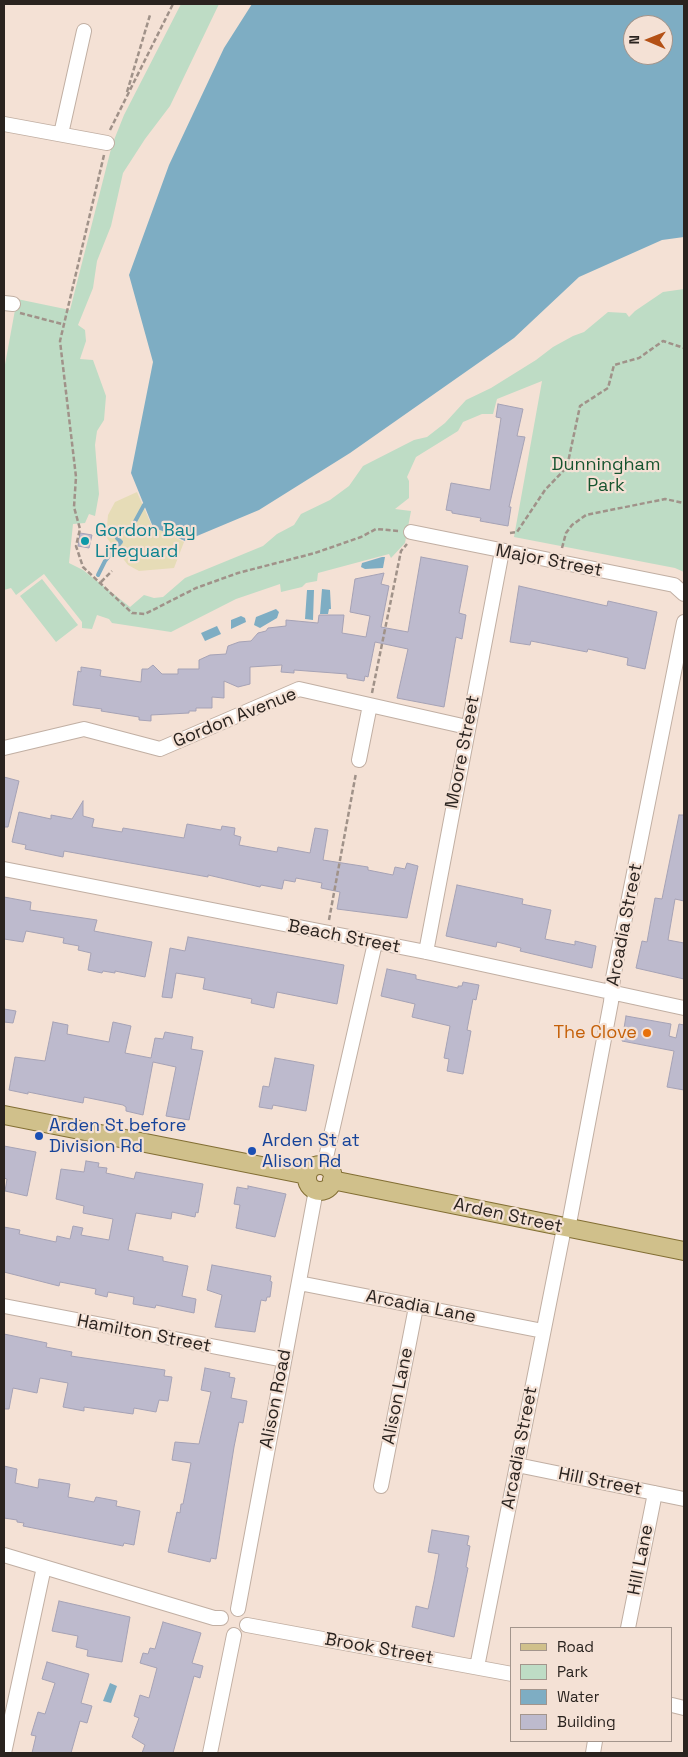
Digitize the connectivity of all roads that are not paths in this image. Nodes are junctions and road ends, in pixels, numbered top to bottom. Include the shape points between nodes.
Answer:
1 (84, 31) dead end
2 (4, 124) edge
3 (61, 134) junction
4 (107, 143) road end
5 (413, 532) road end
6 (502, 552) junction
7 (684, 594) edge
8 (684, 622) edge
9 (370, 705) junction
10 (467, 727) junction
11 (4, 748) edge
12 (359, 760) road end
13 (4, 869) edge
14 (375, 943) junction
15 (426, 952) junction
16 (611, 991) junction
17 (684, 1008) edge
18 (4, 1115) edge
19 (328, 1173) junction
20 (312, 1183) junction
21 (566, 1228) junction
22 (684, 1251) edge
23 (299, 1283) junction
24 (4, 1306) edge
25 (416, 1307) junction
26 (543, 1331) junction
27 (284, 1360) junction
28 (517, 1465) junction
29 (381, 1486) dead end
30 (655, 1493) junction
31 (684, 1499) edge
32 (4, 1555) edge
33 (44, 1567) junction
34 (238, 1609) junction
35 (221, 1618) junction
36 (247, 1625) junction
37 (628, 1627) edge
38 (234, 1635) junction
39 (477, 1668) junction
40 (510, 1674) edge
41 (4, 1753) edge
42 (210, 1753) edge

1 - 3 street
2 - 3 street
3 - 4 street
5 - 6 street, Major Street
6 - 7 street, Major Street via 674,585
6 - 10 street, Moore Street
8 - 16 street, Arcadia Street
9 - 10 street, Gordon Avenue
9 - 11 street, Gordon Avenue via 299,688 160,749 84,729
9 - 12 street
10 - 15 street, Moore Street
13 - 14 street, Beach Street
14 - 15 street, Beach Street
14 - 19 street
15 - 16 street, Beach Street
16 - 17 street, Beach Street
16 - 21 street, Arcadia Street
18 - 20 main road
19 - 20 main road via 315,1166
19 - 21 main road, Arden Street
20 - 23 street, Alison Road
21 - 22 main road, Arden Street
21 - 26 street, Arcadia Street
23 - 25 street, Arcadia Lane
23 - 27 street, Alison Road
24 - 27 street, Hamilton Street
25 - 26 street, Arcadia Lane
25 - 29 street, Alison Lane
26 - 28 street, Arcadia Street
27 - 34 street, Alison Road
28 - 30 street, Hill Street
28 - 39 street, Arcadia Street
30 - 31 street, Hill Street
30 - 37 street, Hill Lane
32 - 33 street
33 - 35 street
33 - 41 street
34 - 35 street via 227,1610
34 - 36 street via 245,1615
35 - 38 street via 223,1630
36 - 38 street via 242,1633
36 - 39 street, Brook Street
38 - 42 street
39 - 40 street, Brook Street

